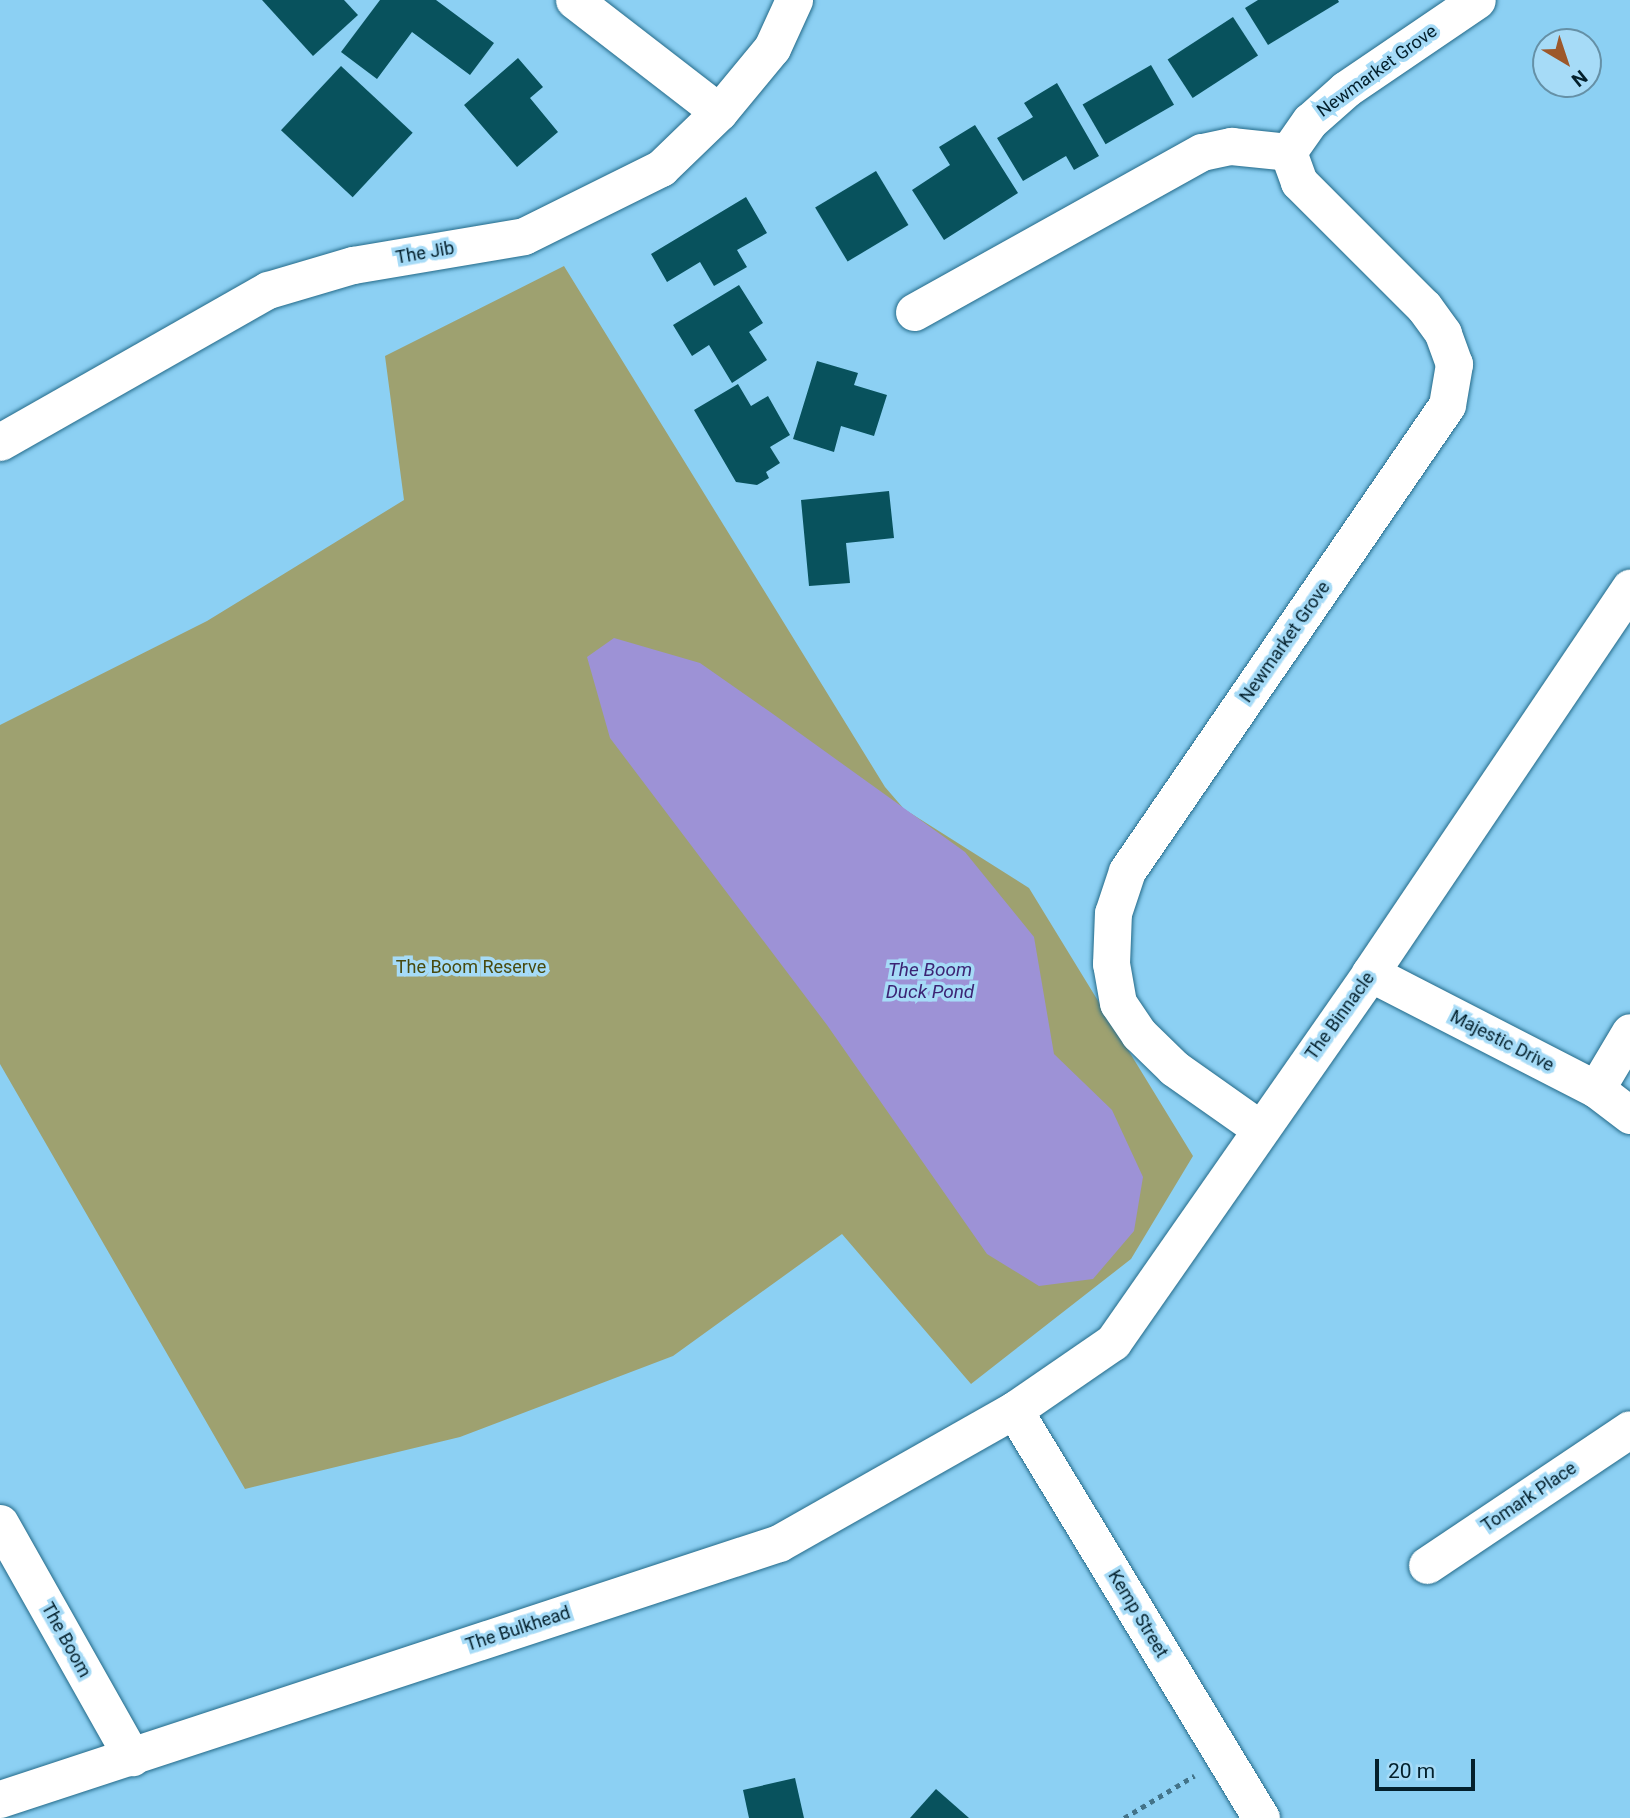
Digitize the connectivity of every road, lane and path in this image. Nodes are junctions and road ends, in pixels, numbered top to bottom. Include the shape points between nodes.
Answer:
1 (574, 0) edge
2 (794, 0) edge
3 (1476, 0) edge
4 (719, 112) junction
5 (1288, 152) junction
6 (914, 312) dead end
7 (0, 442) edge
8 (1630, 587) edge
9 (1370, 973) junction
10 (1630, 1032) edge
11 (1596, 1089) junction
12 (1630, 1115) edge
13 (1259, 1128) junction
14 (1014, 1410) junction
15 (1630, 1429) edge
16 (0, 1523) edge
17 (1427, 1565) dead end
18 (132, 1757) junction
19 (1225, 1757) junction
20 (0, 1799) edge
21 (1124, 1818) edge
22 (1261, 1818) edge

1 - 4 street
2 - 4 street, The Jib via 772,48
3 - 5 street, Newmarket Grove via 1346,89 1310,121
4 - 7 street, The Jib via 661,168 524,236 354,265 268,290
5 - 6 street via 1231,146 1202,152
5 - 13 street, Newmarket Grove via 1299,181 1430,316 1452,350 1454,377 1447,405 1424,444 1126,871 1113,913 1111,964 1118,1003 1139,1034 1174,1068
8 - 9 street, The Binnacle
9 - 11 street, Majestic Drive
9 - 13 street, The Binnacle
10 - 11 street
11 - 12 street, Majestic Drive
13 - 14 street, The Binnacle via 1113,1342
14 - 18 street, The Bulkhead via 779,1543
14 - 19 street, Kemp Street
15 - 17 street, Tomark Place
16 - 18 street, The Boom
18 - 20 street, The Bulkhead
19 - 21 path
19 - 22 street, Kemp Street

